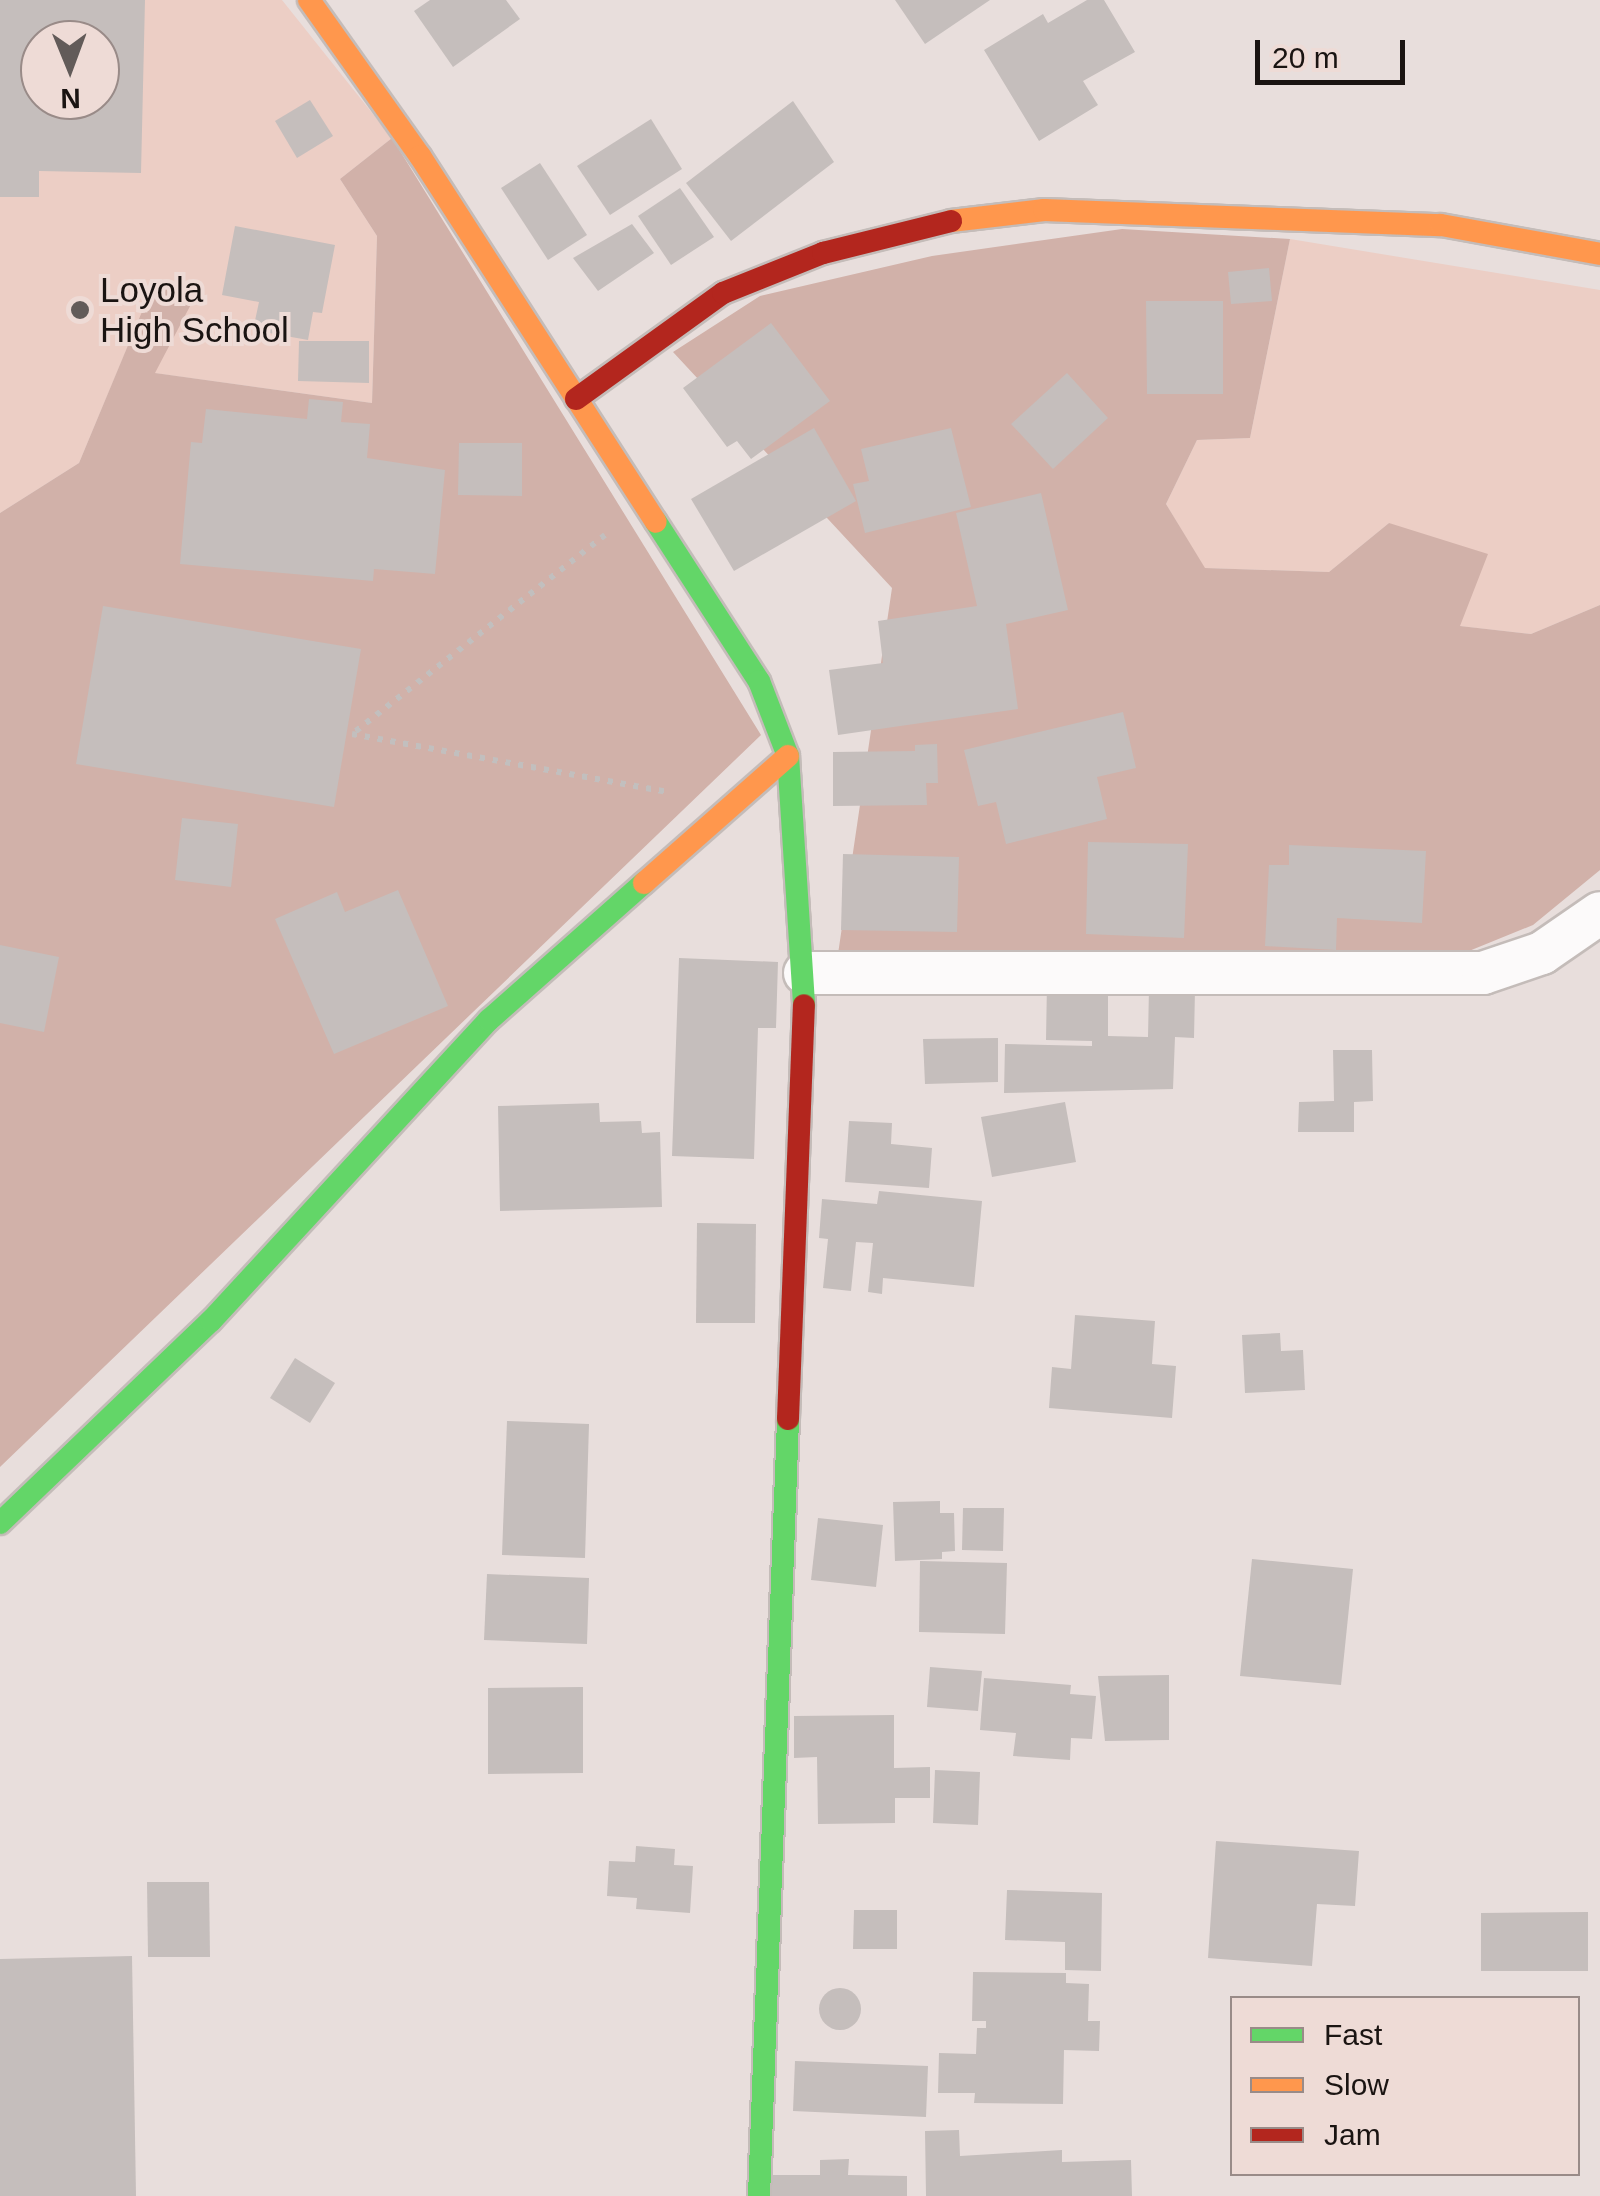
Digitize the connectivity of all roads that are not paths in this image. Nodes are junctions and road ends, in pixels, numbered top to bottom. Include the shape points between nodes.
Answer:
1 (309, 0) edge
2 (1600, 254) edge
3 (576, 399) junction
4 (788, 756) junction
5 (1600, 913) edge
6 (805, 973) junction
7 (0, 1523) edge
8 (758, 2196) edge

1 - 3 main road via 420,156
2 - 3 main road via 1441,226 1044,210 953,220 823,253 723,293
3 - 4 main road via 759,682
4 - 6 main road
4 - 7 main road via 489,1020 211,1321
5 - 6 street via 1542,953 1483,972
6 - 8 main road

